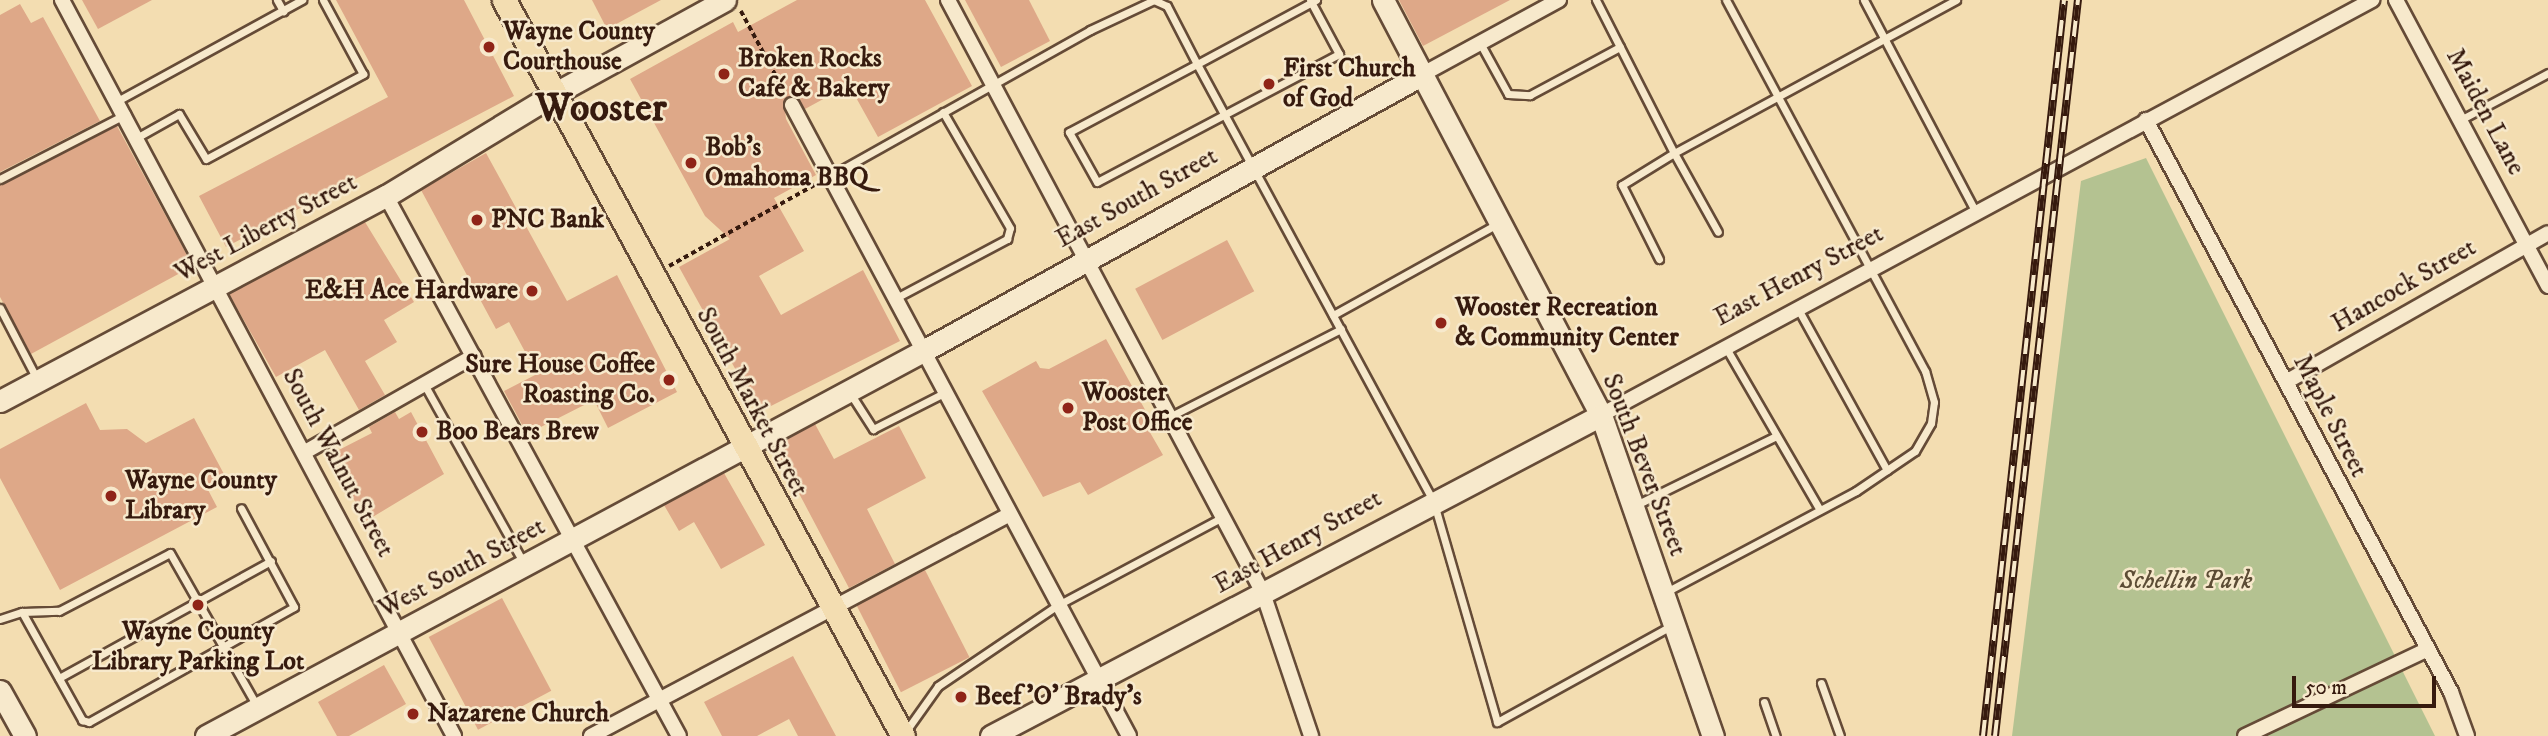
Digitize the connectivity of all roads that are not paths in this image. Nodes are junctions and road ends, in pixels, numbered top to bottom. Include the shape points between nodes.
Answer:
1 (62, 0) edge
2 (277, 0) edge
3 (302, 0) edge
4 (323, 0) edge
5 (504, 0) edge
6 (725, 0) edge
7 (948, 0) edge
8 (1383, 0) edge
9 (1559, 0) edge
10 (1596, 0) edge
11 (1726, 0) edge
12 (1864, 0) edge
13 (1956, 0) edge
14 (2372, 0) edge
15 (2396, 0) edge
16 (1312, 1) edge
17 (283, 11) junction
18 (1884, 39) junction
19 (1480, 43) junction
20 (1620, 47) junction
21 (1197, 64) junction
22 (2548, 73) edge
23 (1423, 74) junction
24 (996, 82) junction
25 (554, 94) junction
26 (1777, 98) junction
27 (119, 100) junction
28 (792, 105) road end
29 (943, 112) junction
30 (127, 114) junction
31 (1224, 116) junction
32 (2462, 119) junction
33 (2146, 120) junction
34 (138, 137) junction
35 (1674, 153) junction
36 (1251, 167) junction
37 (830, 176) junction
38 (0, 179) edge
39 (386, 195) junction
40 (1976, 212) junction
41 (1501, 222) junction
42 (1718, 232) dead end
43 (2548, 233) edge
44 (2527, 244) junction
45 (1087, 257) junction
46 (1659, 259) dead end
47 (1869, 270) junction
48 (2548, 286) edge
49 (215, 288) junction
50 (896, 298) junction
51 (0, 308) edge
52 (1797, 308) junction
53 (1333, 315) junction
54 (1341, 329) junction
55 (1726, 347) junction
56 (925, 350) junction
57 (474, 356) junction
58 (38, 381) junction
59 (2286, 383) junction
60 (424, 384) junction
61 (849, 390) junction
62 (946, 392) junction
63 (0, 401) edge
64 (1601, 415) junction
65 (1171, 416) junction
66 (1774, 437) junction
67 (743, 446) junction
68 (304, 452) junction
69 (1887, 470) junction
70 (1433, 500) junction
71 (1633, 507) junction
72 (241, 508) dead end
73 (1821, 510) junction
74 (1008, 515) junction
75 (1224, 517) junction
76 (575, 539) junction
77 (271, 561) junction
78 (525, 566) junction
79 (1263, 593) junction
80 (1663, 593) junction
81 (198, 601) junction
82 (1056, 606) junction
83 (830, 608) junction
84 (22, 612) junction
85 (0, 619) edge
86 (1674, 624) junction
87 (401, 633) junction
88 (224, 648) junction
89 (2426, 650) junction
90 (59, 678) junction
91 (1097, 681) junction
92 (1821, 683) dead end
93 (0, 691) edge
94 (660, 696) junction
95 (1764, 702) dead end
96 (258, 708) junction
97 (238, 728) edge
98 (25, 736) edge
99 (205, 736) edge
100 (454, 736) edge
101 (591, 736) edge
102 (679, 736) edge
103 (903, 736) edge
104 (991, 736) edge
105 (1129, 736) edge
106 (1311, 736) edge
107 (1713, 736) edge
108 (1776, 736) edge
109 (1840, 736) edge
110 (2245, 736) edge
111 (2467, 736) edge

1 - 27 street, South Walnut Street
2 - 17 lane
3 - 17 lane
4 - 34 lane via 363,74 206,159 179,114
5 - 25 main road, South Market Street
6 - 25 street, West Liberty Street
7 - 24 street
8 - 23 street, South Bever Street
9 - 19 street, East South Street
10 - 20 lane
11 - 26 lane
12 - 18 lane
13 - 18 lane
14 - 33 street, East Henry Street
15 - 32 street, Maiden Lane
16 - 21 lane
16 - 31 lane via 1339,54
17 - 27 lane
18 - 26 lane
18 - 40 lane
19 - 20 lane via 1508,94 1530,95
19 - 23 street, East South Street
20 - 35 lane
21 - 24 lane via 1167,6 1154,0
21 - 31 lane
21 - 31 lane via 1069,132 1097,182
22 - 32 lane
23 - 36 street, East South Street
23 - 41 street, South Bever Street
24 - 29 lane
24 - 45 street
25 - 39 street, West Liberty Street
25 - 67 main road, South Market Street
26 - 35 lane
26 - 47 lane
27 - 30 street, South Walnut Street
28 - 37 street
29 - 37 lane
29 - 50 lane via 1010,228 1007,239
30 - 34 street, South Walnut Street
30 - 38 lane
31 - 36 lane
32 - 44 street, Maiden Lane
33 - 40 street, East Henry Street
33 - 59 street, Maple Street
34 - 49 street, South Walnut Street
35 - 42 lane
35 - 46 lane via 1622,185
36 - 45 street, East South Street
36 - 53 lane
37 - 50 street
39 - 49 street, West Liberty Street
39 - 57 street
40 - 47 street, East Henry Street
41 - 53 lane
41 - 64 street, South Bever Street
43 - 44 street, Hancock Street
44 - 48 street, Maiden Lane
44 - 59 street, Hancock Street
45 - 56 street, East South Street
45 - 65 street
47 - 52 street, East Henry Street
47 - 69 lane via 1925,371 1934,402 1931,423 1916,451
49 - 58 street, West Liberty Street
49 - 68 street, South Walnut Street
50 - 56 street
51 - 58 lane
52 - 55 street, East Henry Street
52 - 69 lane
53 - 54 lane
54 - 65 lane
54 - 70 lane
55 - 64 street, East Henry Street
55 - 66 lane
56 - 61 street, East South Street
56 - 62 street
57 - 60 street
57 - 76 street
58 - 63 street, West Liberty Street
59 - 89 street, Maple Street
60 - 68 street
60 - 78 lane
61 - 62 lane via 873,429
61 - 67 street, East South Street
62 - 74 street
64 - 70 street, East Henry Street
64 - 71 street, South Bever Street
65 - 75 street
66 - 71 lane
66 - 73 lane
67 - 76 street, West South Street
67 - 83 main road, South Market Street
68 - 87 street, South Walnut Street
69 - 73 lane
70 - 79 street, East Henry Street
70 - 86 lane via 1497,722
71 - 80 street, South Bever Street
72 - 77 lane
73 - 80 lane
74 - 82 street
74 - 83 street
75 - 79 street
75 - 82 lane
76 - 78 street, West South Street
76 - 94 street
77 - 81 lane
77 - 88 lane via 294,607
78 - 87 street, West South Street
79 - 91 street, East Henry Street
79 - 106 street
80 - 86 street, South Bever Street
81 - 84 lane via 174,557 163,553 59,611
81 - 88 lane
81 - 90 lane
82 - 91 street
82 - 103 lane via 938,686
83 - 94 street
83 - 103 main road, South Market Street
84 - 85 lane
84 - 90 lane
86 - 107 street, South Bever Street
87 - 96 street, West South Street
87 - 100 street, South Walnut Street
88 - 90 lane via 89,722 82,720
88 - 96 lane
89 - 110 street
89 - 111 street, Maple Street via 2451,692
91 - 104 street, East Henry Street
91 - 105 street
92 - 109 lane
93 - 98 street
94 - 101 street
94 - 102 street
95 - 108 lane
96 - 97 street, West South Street
97 - 99 street, West South Street

